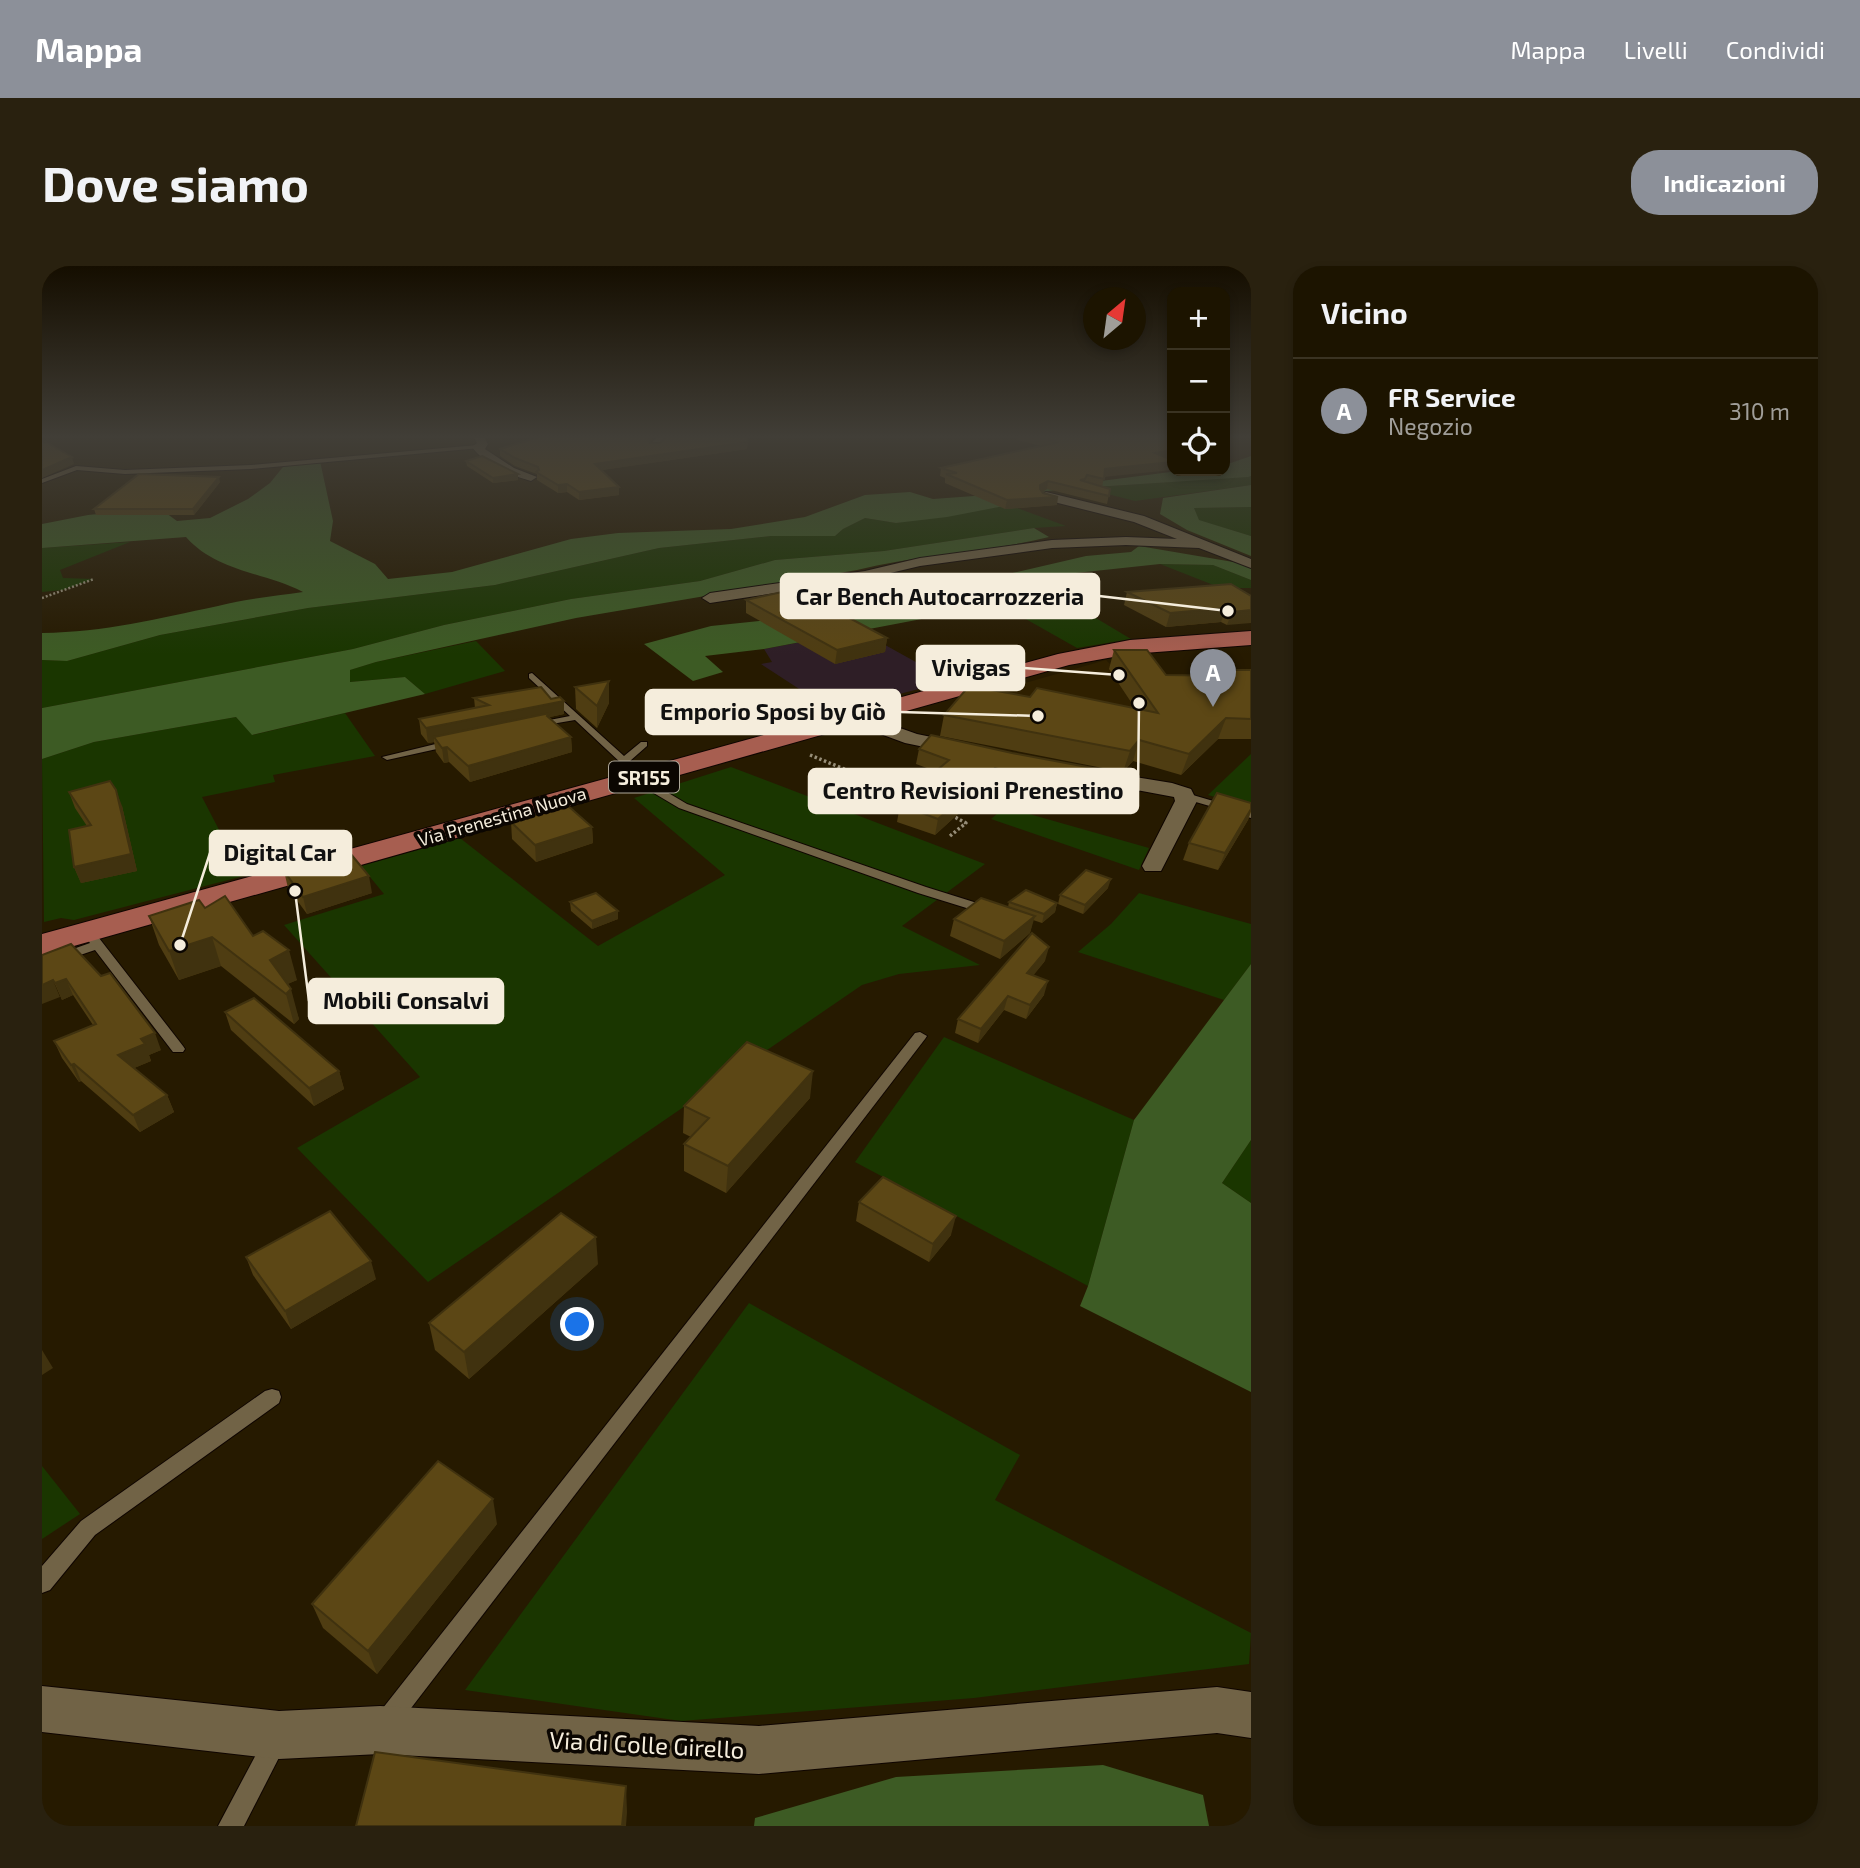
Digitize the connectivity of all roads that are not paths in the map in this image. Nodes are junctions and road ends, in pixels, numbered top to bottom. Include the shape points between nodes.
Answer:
1 (1098, 509) edge
2 (1201, 544) junction
3 (1251, 564) edge
4 (710, 598) dead end
5 (1251, 638) edge
6 (532, 676) dead end
7 (576, 717) junction
8 (855, 718) junction
9 (522, 729) edge
10 (468, 740) edge
11 (644, 744) dead end
12 (976, 752) edge
13 (387, 757) dead end
14 (1054, 768) edge
15 (633, 769) junction
16 (1186, 796) junction
17 (1251, 816) edge
18 (296, 834) dead end
19 (1153, 866) dead end
20 (316, 868) junction
21 (1002, 915) edge
22 (93, 939) junction
23 (42, 945) edge
24 (42, 964) edge
25 (920, 1036) dead end
26 (178, 1049) dead end
27 (272, 1397) dead end
28 (42, 1582) edge
29 (42, 1709) edge
30 (1251, 1715) edge
31 (380, 1730) junction
32 (279, 1735) junction
33 (231, 1826) edge

1 - 2 street
2 - 3 street
2 - 4 street via 1052,544
5 - 8 main road, Via Prenestina Nuova / SR155 via 1076,657 961,676
6 - 7 lane
7 - 9 lane
7 - 15 lane
8 - 12 street via 912,739
8 - 15 main road, Via Prenestina Nuova / SR155 via 772,741
10 - 13 lane
11 - 15 lane
14 - 16 street via 1172,789
15 - 20 main road, Via Prenestina Nuova / SR155
15 - 21 lane via 683,806
16 - 17 lane
16 - 19 street
18 - 20 lane
20 - 22 main road, Via Prenestina Nuova / SR155
22 - 23 main road, Via Prenestina Nuova / SR155
22 - 24 lane
22 - 26 lane
25 - 31 lane
27 - 28 lane via 88,1528
29 - 32 street, Via di Colle Girello
30 - 31 street, Via di Colle Girello via 1217,1710 759,1750
31 - 32 street, Via di Colle Girello
32 - 33 lane

